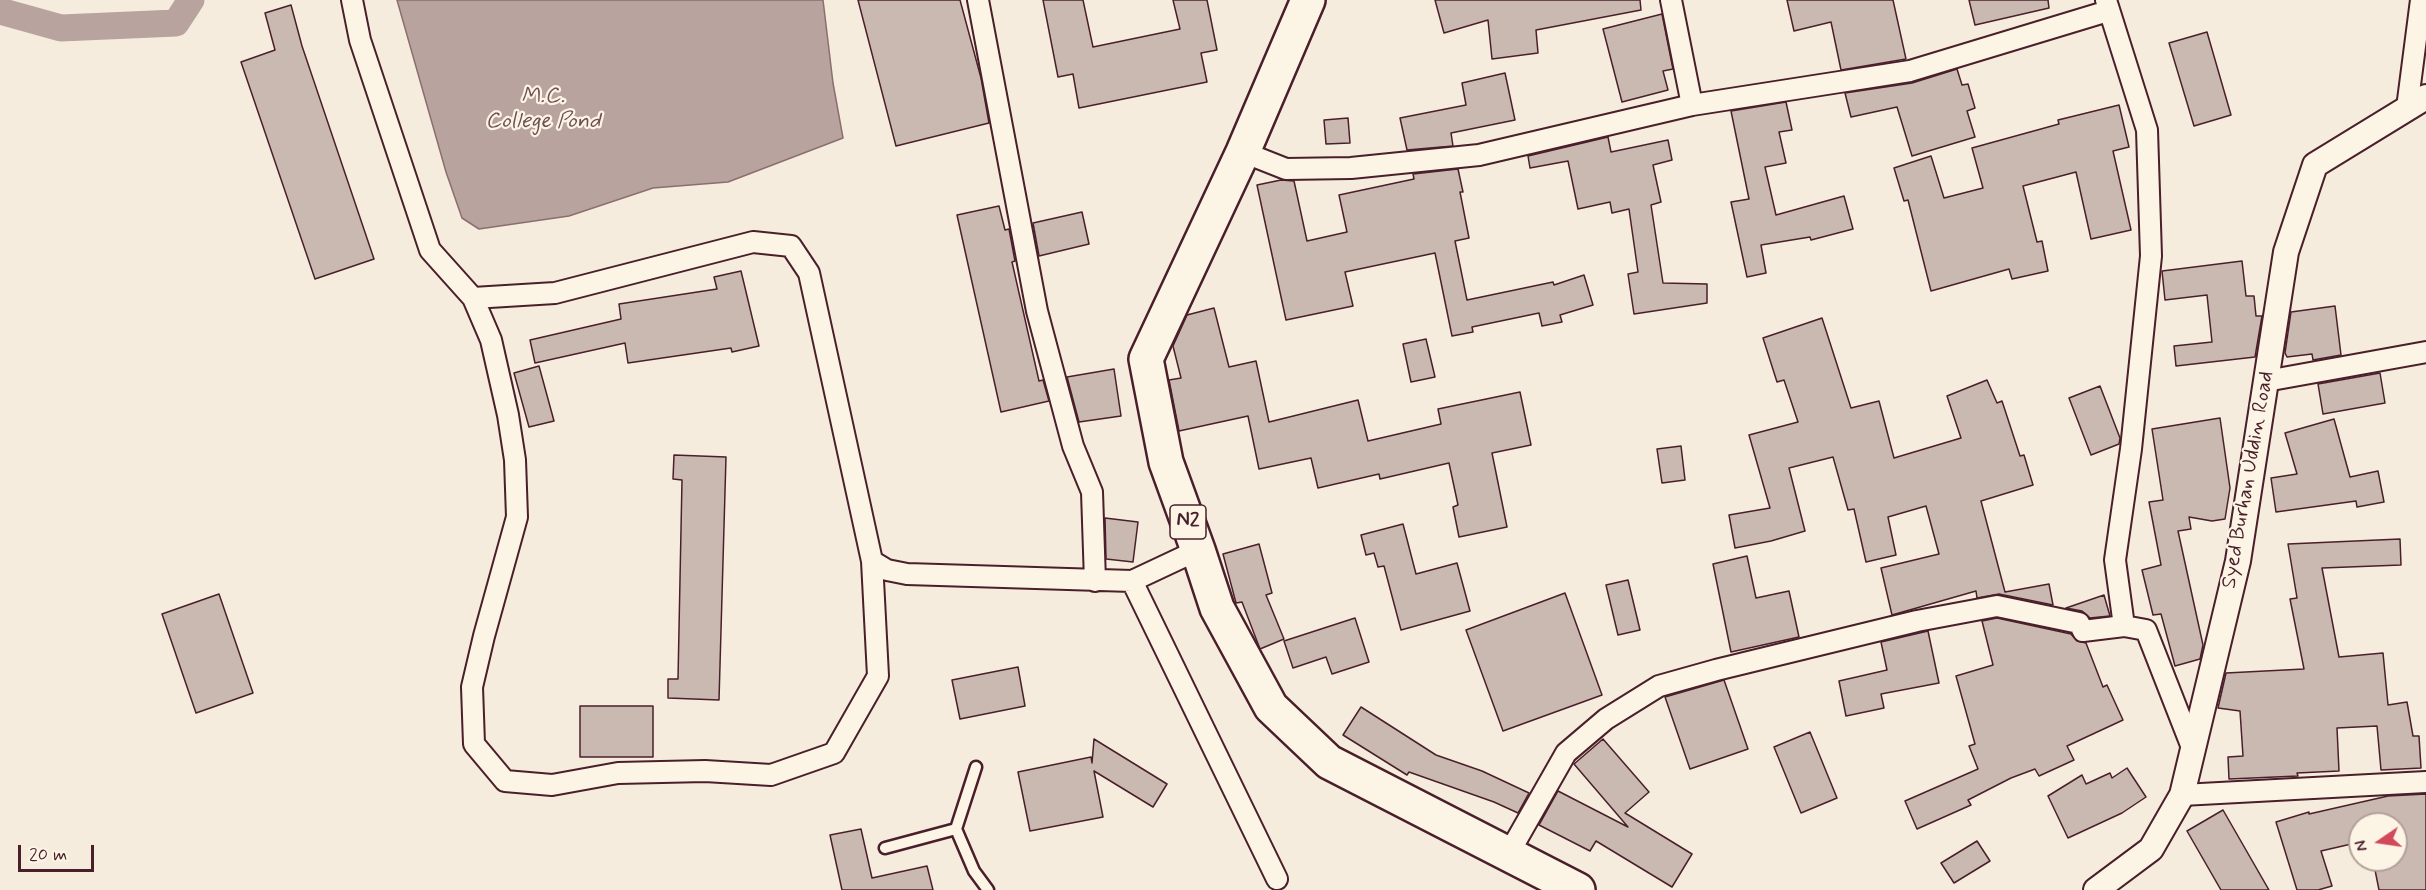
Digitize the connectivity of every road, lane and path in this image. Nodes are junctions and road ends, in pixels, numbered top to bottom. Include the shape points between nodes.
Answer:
1 (352, 0) edge
2 (978, 0) edge
3 (1308, 0) edge
4 (1671, 0) edge
5 (2421, 0) edge
6 (2107, 5) edge
7 (2417, 103) edge
8 (1692, 105) junction
9 (1243, 152) junction
10 (474, 298) junction
11 (2426, 352) edge
12 (2266, 381) junction
13 (1198, 550) junction
14 (872, 561) junction
15 (1095, 580) junction
16 (1132, 581) junction
17 (2124, 626) junction
18 (2193, 750) junction
19 (976, 767) dead end
20 (2426, 782) edge
21 (2182, 795) junction
22 (956, 829) junction
23 (885, 848) dead end
24 (1509, 854) junction
25 (1277, 879) dead end
26 (988, 890) edge
27 (1578, 890) edge
28 (2096, 890) edge

1 - 10 street via 360,40 430,249
2 - 15 street via 1037,311 1073,446 1092,492
3 - 9 highway, N2
4 - 8 street
5 - 7 street
6 - 8 street via 1910,71
6 - 17 street via 2147,130 2151,256 2115,560
7 - 12 street, Syed Burhan Uddin Road via 2315,165 2286,252
8 - 9 street via 1479,155 1351,168 1286,169
9 - 13 highway, N2 via 1146,359 1166,462
10 - 14 street via 555,293 753,242 791,246 809,273
10 - 14 street via 491,339 515,460 518,517 472,687 474,744 505,781 552,785 640,772 771,775 834,753 878,676
11 - 12 street
12 - 18 street, Syed Burhan Uddin Road via 2238,561
13 - 16 street
13 - 24 highway, N2 via 1217,608 1271,707 1329,762
14 - 15 street via 887,570 907,574
15 - 16 street
16 - 25 street
17 - 18 street via 2146,630
17 - 24 street via 2083,631 2079,623 1997,606 1917,621 1659,686 1606,719 1566,753
18 - 21 street, Syed Burhan Uddin Road
19 - 22 lane
20 - 21 street
21 - 28 street, Syed Burhan Uddin Road via 2151,849
22 - 23 lane
22 - 26 lane via 974,871
24 - 27 highway, N2

